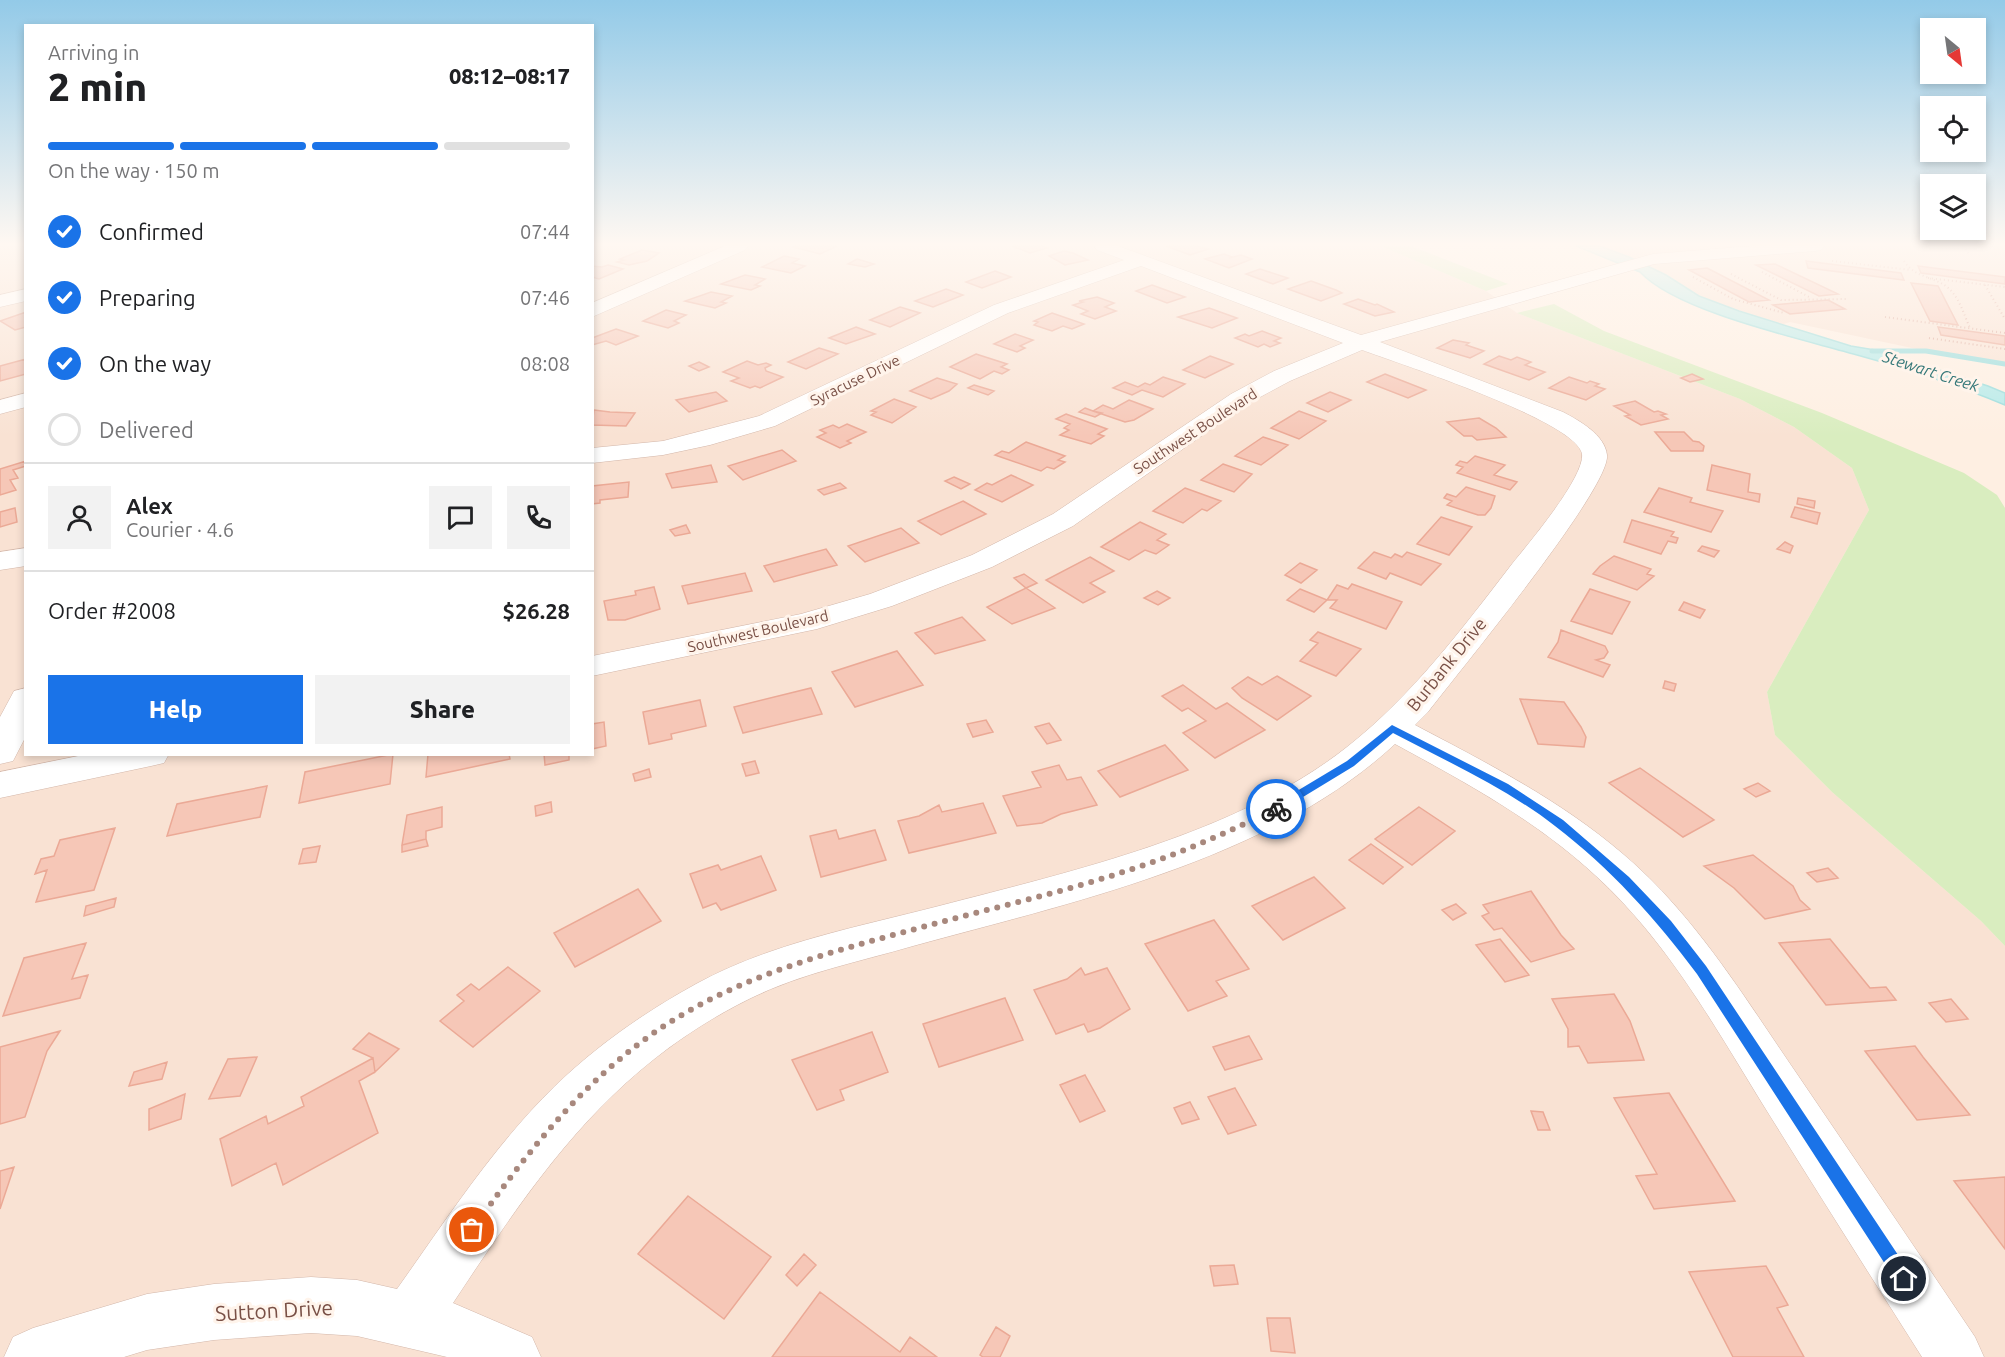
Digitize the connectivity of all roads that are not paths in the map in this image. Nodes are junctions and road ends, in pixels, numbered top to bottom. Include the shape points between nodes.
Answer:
1 (1000, 309) edge
2 (1276, 309) edge
3 (1479, 309) edge
4 (1365, 342) junction
5 (24, 400) edge
6 (0, 406) edge
7 (594, 456) edge
8 (24, 557) edge
9 (0, 561) edge
10 (594, 666) edge
11 (24, 703) edge
12 (1392, 728) junction
13 (0, 752) edge
14 (141, 756) edge
15 (0, 785) edge
16 (410, 1318) junction
17 (33, 1357) edge
18 (512, 1357) edge
19 (1955, 1357) edge

1 - 7 street, Syracuse Drive via 766,421 663,448
2 - 4 street, Burbank Drive
3 - 4 street, Southwest Boulevard
4 - 10 street, Southwest Boulevard via 1239,399 1063,520 981,561 881,600 806,622
4 - 12 street, Burbank Drive via 1560,419 1585,438 1595,457 1593,470 1565,514 1416,704
5 - 6 street
8 - 9 street
11 - 13 street
12 - 16 street, Burbank Drive via 1350,763 1288,803 1214,839 1129,870 818,955 749,980 649,1036 566,1108 509,1177
12 - 19 street via 1504,787 1559,823 1611,866 1667,925 1713,986
14 - 15 street
16 - 17 street, Sutton Drive via 357,1308 311,1305 214,1312 147,1322
16 - 18 street, Sutton Drive via 444,1327

